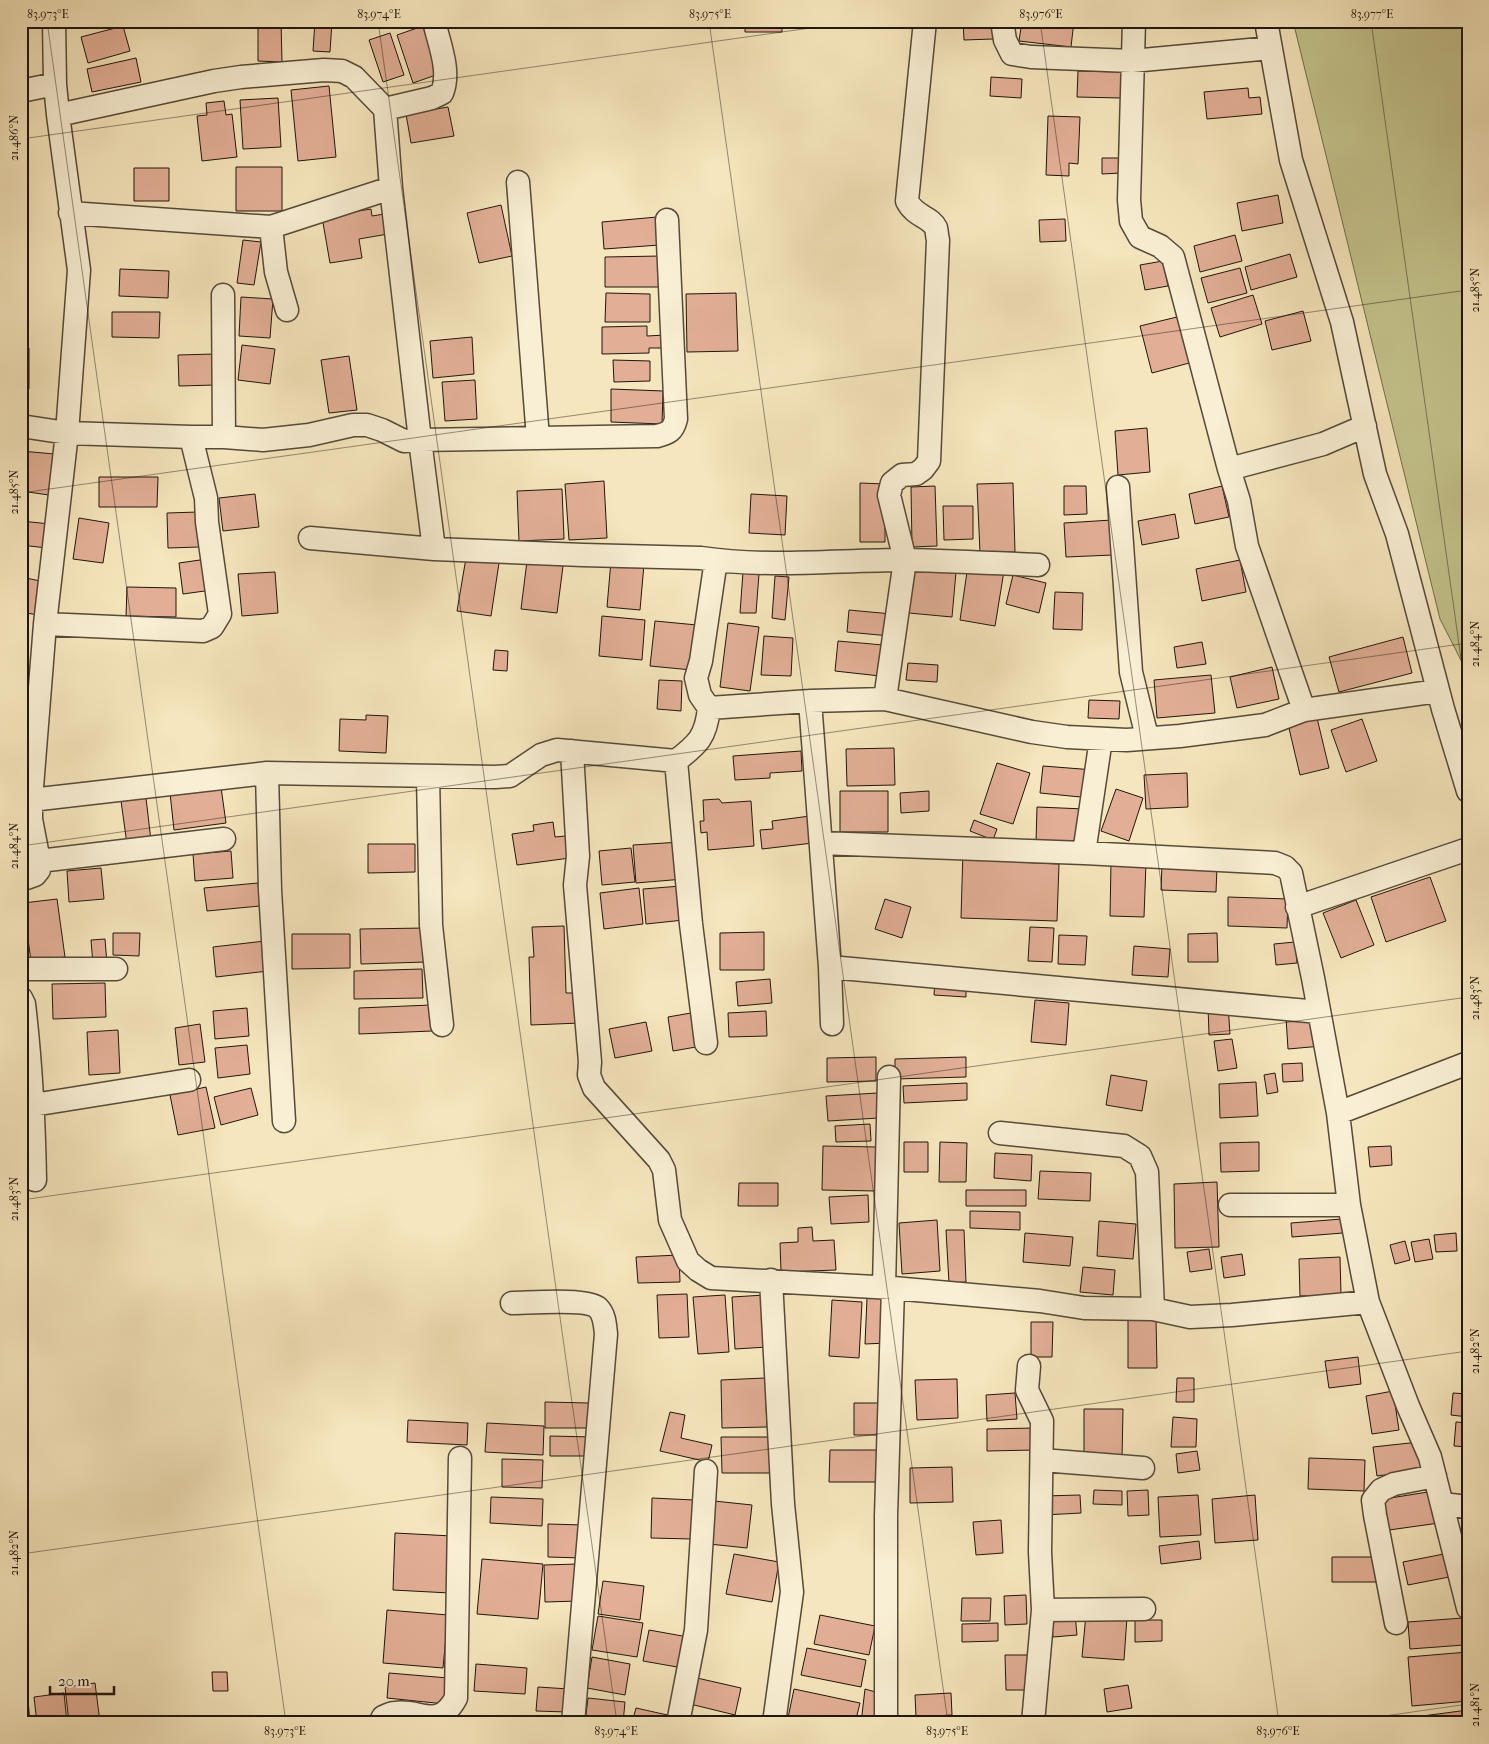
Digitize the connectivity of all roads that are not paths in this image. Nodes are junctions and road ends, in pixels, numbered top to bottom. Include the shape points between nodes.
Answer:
1 (54, 21) edge
2 (434, 21) edge
3 (924, 21) edge
4 (1002, 21) edge
5 (1134, 21) edge
6 (1266, 21) edge
7 (1271, 48) junction
8 (1132, 61) junction
9 (55, 84) junction
10 (21, 91) edge
11 (385, 109) junction
12 (58, 114) junction
13 (518, 182) dead end
14 (391, 188) junction
15 (70, 213) junction
16 (666, 220) dead end
17 (271, 227) junction
18 (223, 295) dead end
19 (287, 310) dead end
20 (21, 426) edge
21 (1365, 426) junction
22 (67, 433) junction
23 (224, 437) junction
24 (191, 438) junction
25 (538, 438) junction
26 (420, 440) junction
27 (1229, 469) junction
28 (1118, 487) dead end
29 (310, 538) dead end
30 (434, 549) junction
31 (716, 560) junction
32 (905, 560) junction
33 (1038, 565) dead end
34 (44, 624) junction
35 (1438, 691) junction
36 (884, 699) junction
37 (810, 701) junction
38 (709, 708) junction
39 (1304, 710) junction
40 (1147, 737) junction
41 (1101, 739) junction
42 (572, 751) junction
43 (676, 761) junction
44 (267, 773) junction
45 (428, 776) junction
46 (1468, 790) edge
47 (31, 800) junction
48 (224, 839) dead end
49 (821, 843) junction
50 (1468, 849) edge
51 (1084, 853) junction
52 (39, 861) junction
53 (21, 880) edge
54 (1297, 907) junction
55 (830, 967) junction
56 (21, 969) edge
57 (116, 969) dead end
58 (21, 998) edge
59 (1319, 1012) junction
60 (832, 1024) dead end
61 (442, 1025) dead end
62 (706, 1043) dead end
63 (1468, 1062) edge
64 (889, 1077) dead end
65 (189, 1080) dead end
66 (33, 1105) junction
67 (1338, 1113) junction
68 (284, 1121) dead end
69 (1000, 1133) dead end
70 (35, 1180) dead end
71 (1230, 1205) dead end
72 (1348, 1205) junction
73 (771, 1280) junction
74 (889, 1288) junction
75 (1368, 1302) junction
76 (512, 1303) dead end
77 (1153, 1308) junction
78 (1029, 1366) dead end
79 (460, 1458) dead end
80 (1042, 1460) junction
81 (1143, 1468) dead end
82 (706, 1471) dead end
83 (1435, 1476) junction
84 (1442, 1504) junction
85 (1468, 1507) edge
86 (1468, 1608) edge
87 (1144, 1609) dead end
88 (1043, 1610) junction
89 (1396, 1623) dead end
90 (380, 1723) edge
91 (573, 1723) edge
92 (678, 1723) edge
93 (774, 1723) edge
94 (886, 1723) edge
95 (1033, 1723) edge

1 - 9 street
2 - 11 street via 446,74 442,94
3 - 32 street via 908,201 911,209 936,228 938,240 929,461 916,474 902,475 892,483 889,495
4 - 8 street via 1005,40 1012,54
5 - 8 street
6 - 7 street
7 - 8 street
7 - 21 street via 1291,160 1342,322
8 - 27 street via 1128,200 1131,221 1140,237 1160,246 1173,257
9 - 10 street
9 - 12 street
11 - 12 street via 354,77 342,71 324,70 232,78
11 - 14 street
12 - 15 street
13 - 25 street
14 - 17 street
14 - 26 street
15 - 17 street
15 - 22 street via 78,270
16 - 25 street via 676,419 673,429 657,436
17 - 19 street via 276,272
18 - 23 street
20 - 22 street
21 - 27 street via 1323,444
21 - 35 street via 1375,474 1397,534
22 - 24 street
22 - 34 street
23 - 24 street
23 - 26 street via 263,440 367,425 404,441
24 - 34 street via 206,498 220,614 212,627 203,631
25 - 26 street
26 - 30 street
27 - 39 street via 1247,546
28 - 40 street via 1131,672
29 - 30 street
30 - 31 street
31 - 32 street via 789,564
31 - 38 street via 696,678 700,694
32 - 33 street
32 - 36 street
34 - 47 street
35 - 39 street
35 - 46 street
36 - 37 street
36 - 41 street via 1032,732
37 - 38 street
37 - 49 street
38 - 43 street via 703,736
39 - 40 street via 1265,725
40 - 41 street
41 - 51 street
42 - 43 street
42 - 45 street via 557,750 542,755 510,776
42 - 73 street via 578,856 575,885 589,1075 594,1088 659,1160 664,1170 670,1220 688,1261 711,1278
43 - 62 street
44 - 45 street
44 - 47 street
44 - 68 street via 270,890
45 - 61 street via 431,925
47 - 52 street
48 - 52 street
49 - 51 street
49 - 55 street
50 - 54 street
51 - 54 street via 1275,863 1291,873
52 - 53 street via 35,875
54 - 59 street
55 - 59 street
55 - 60 street
56 - 57 street
58 - 66 street via 30,1053
59 - 67 street
63 - 67 street
64 - 74 street
65 - 66 street
66 - 70 street
67 - 72 street
69 - 77 street via 1124,1146 1140,1156 1147,1172
71 - 72 street
72 - 75 street
73 - 74 street
73 - 93 street via 783,1504 792,1592
74 - 77 street via 1084,1308
74 - 94 street
75 - 77 street via 1190,1317
75 - 83 street
76 - 91 street via 586,1302 598,1308 604,1319 606,1334
78 - 80 street via 1027,1390 1042,1421
79 - 90 street via 456,1698 449,1710 435,1717 395,1712 383,1717
80 - 81 street
80 - 88 street via 1040,1552
82 - 92 street via 696,1630
83 - 84 street
83 - 89 street via 1394,1484 1381,1490 1374,1500 1374,1515
84 - 85 street
84 - 86 street
87 - 88 street
88 - 95 street

